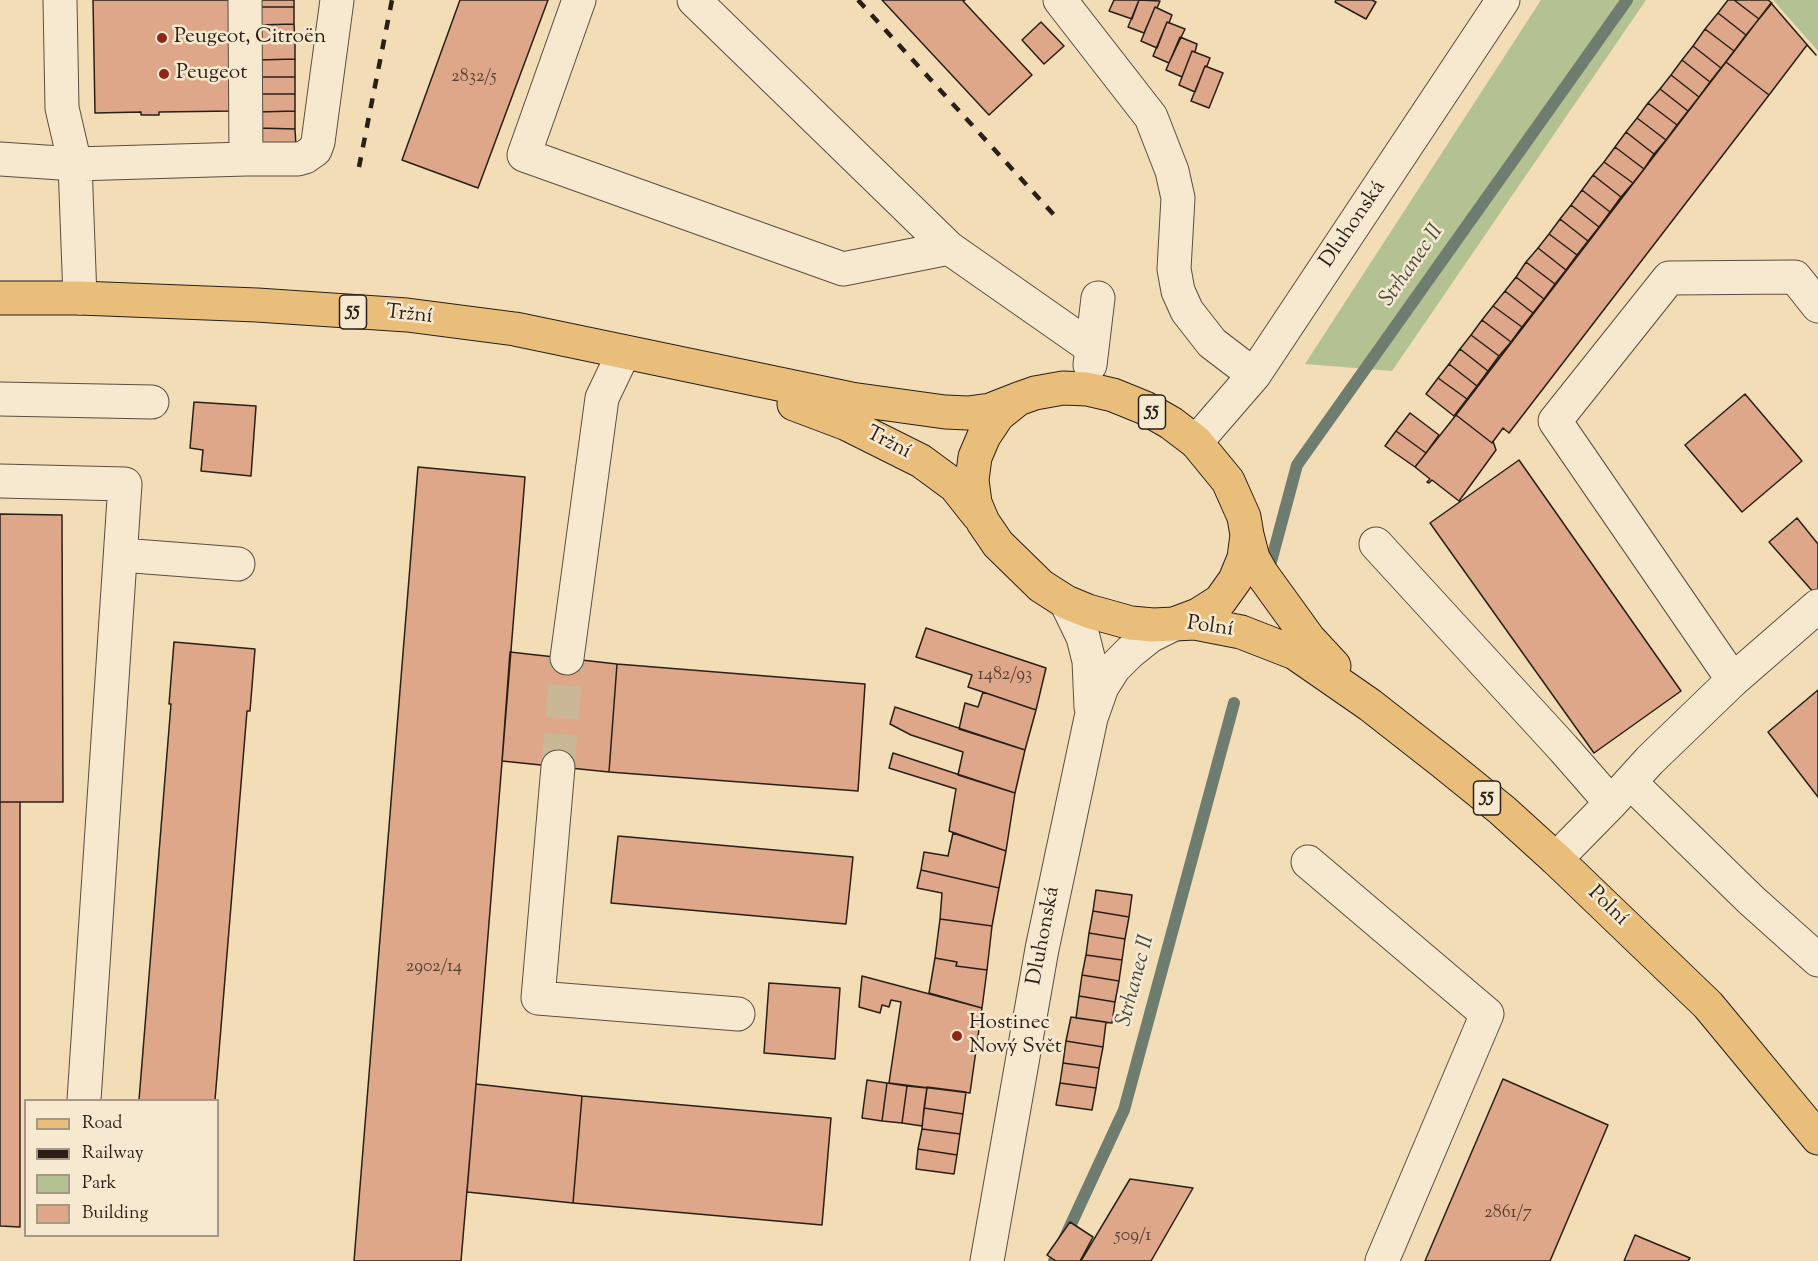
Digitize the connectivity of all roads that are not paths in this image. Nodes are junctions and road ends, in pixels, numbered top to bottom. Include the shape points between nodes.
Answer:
1 (60, 0) edge
2 (244, 0) edge
3 (336, 0) edge
4 (579, 0) edge
5 (694, 0) edge
6 (1060, 0) edge
7 (1503, 0) edge
8 (0, 159) edge
9 (246, 159) junction
10 (75, 164) junction
11 (948, 248) junction
12 (0, 298) edge
13 (80, 298) junction
14 (1098, 298) dead end
15 (1818, 306) edge
16 (1092, 348) junction
17 (624, 351) junction
18 (706, 369) junction
19 (1254, 375) junction
20 (1087, 389) junction
21 (0, 399) edge
22 (1018, 399) junction
23 (152, 402) dead end
24 (1196, 442) junction
25 (0, 481) edge
26 (983, 522) junction
27 (1247, 535) junction
28 (1376, 544) dead end
29 (120, 555) junction
30 (238, 564) dead end
31 (1066, 602) junction
32 (1818, 606) edge
33 (1174, 624) junction
34 (567, 658) tunnel mouth
35 (1732, 680) junction
36 (1370, 705) junction
37 (1090, 718) junction
38 (558, 767) tunnel mouth
39 (1621, 793) junction
40 (1556, 859) junction
41 (1308, 862) dead end
42 (1818, 960) edge
43 (738, 1014) dead end
44 (84, 1099) edge
45 (1818, 1137) edge
46 (987, 1261) edge
47 (1382, 1261) edge

1 - 10 street via 62,108
2 - 9 street
3 - 9 street via 315,150 298,159
4 - 11 street via 524,155 843,269
5 - 11 street
6 - 19 street via 1151,117 1178,198 1174,269 1186,311 1212,343
7 - 19 street, Dluhonská
8 - 10 street
9 - 10 street
10 - 13 street
11 - 16 street
12 - 13 main road, Tržní / 55
13 - 17 main road, Tržní / 55 via 406,315 515,329
14 - 16 street
15 - 35 street via 1795,277 1669,278 1555,421
16 - 20 street
17 - 18 main road, Tržní / 55
17 - 34 street via 602,398
18 - 22 main road, Tržní / 55 via 850,399 945,412 990,410
18 - 26 main road, Tržní / 55 via 847,424 921,461 955,486
19 - 24 street, Dluhonská
20 - 22 main road, Dluhonská / 55 via 1050,389
20 - 24 main road, Dluhonská / 55 via 1145,408
21 - 23 street
22 - 26 main road, Dluhonská / 55 via 998,415 975,457 972,480
24 - 27 main road, Dluhonská / 55 via 1228,481 1244,517
25 - 29 street via 126,484
26 - 31 main road, Dluhonská / 55 via 1020,568
27 - 33 main road, Dluhonská / 55 via 1244,558 1235,580 1220,601
27 - 36 main road, Polní / 55 via 1253,558 1276,594 1309,639
28 - 39 street via 1563,748
29 - 30 street
29 - 44 street
31 - 33 main road, Dluhonská / 55 via 1108,619
31 - 37 street, Dluhonská via 1083,637 1089,661
32 - 35 street
33 - 36 main road, Polní / 55 via 1195,623 1241,632 1295,653
33 - 37 street, Dluhonská via 1150,636 1114,668
35 - 39 street
36 - 40 main road, Polní / 55 via 1502,810
37 - 46 street, Dluhonská via 1042,949
38 - 43 street via 538,998
39 - 40 street
39 - 42 street
40 - 45 main road, Polní / 55 via 1708,1005
41 - 47 street via 1486,1014

